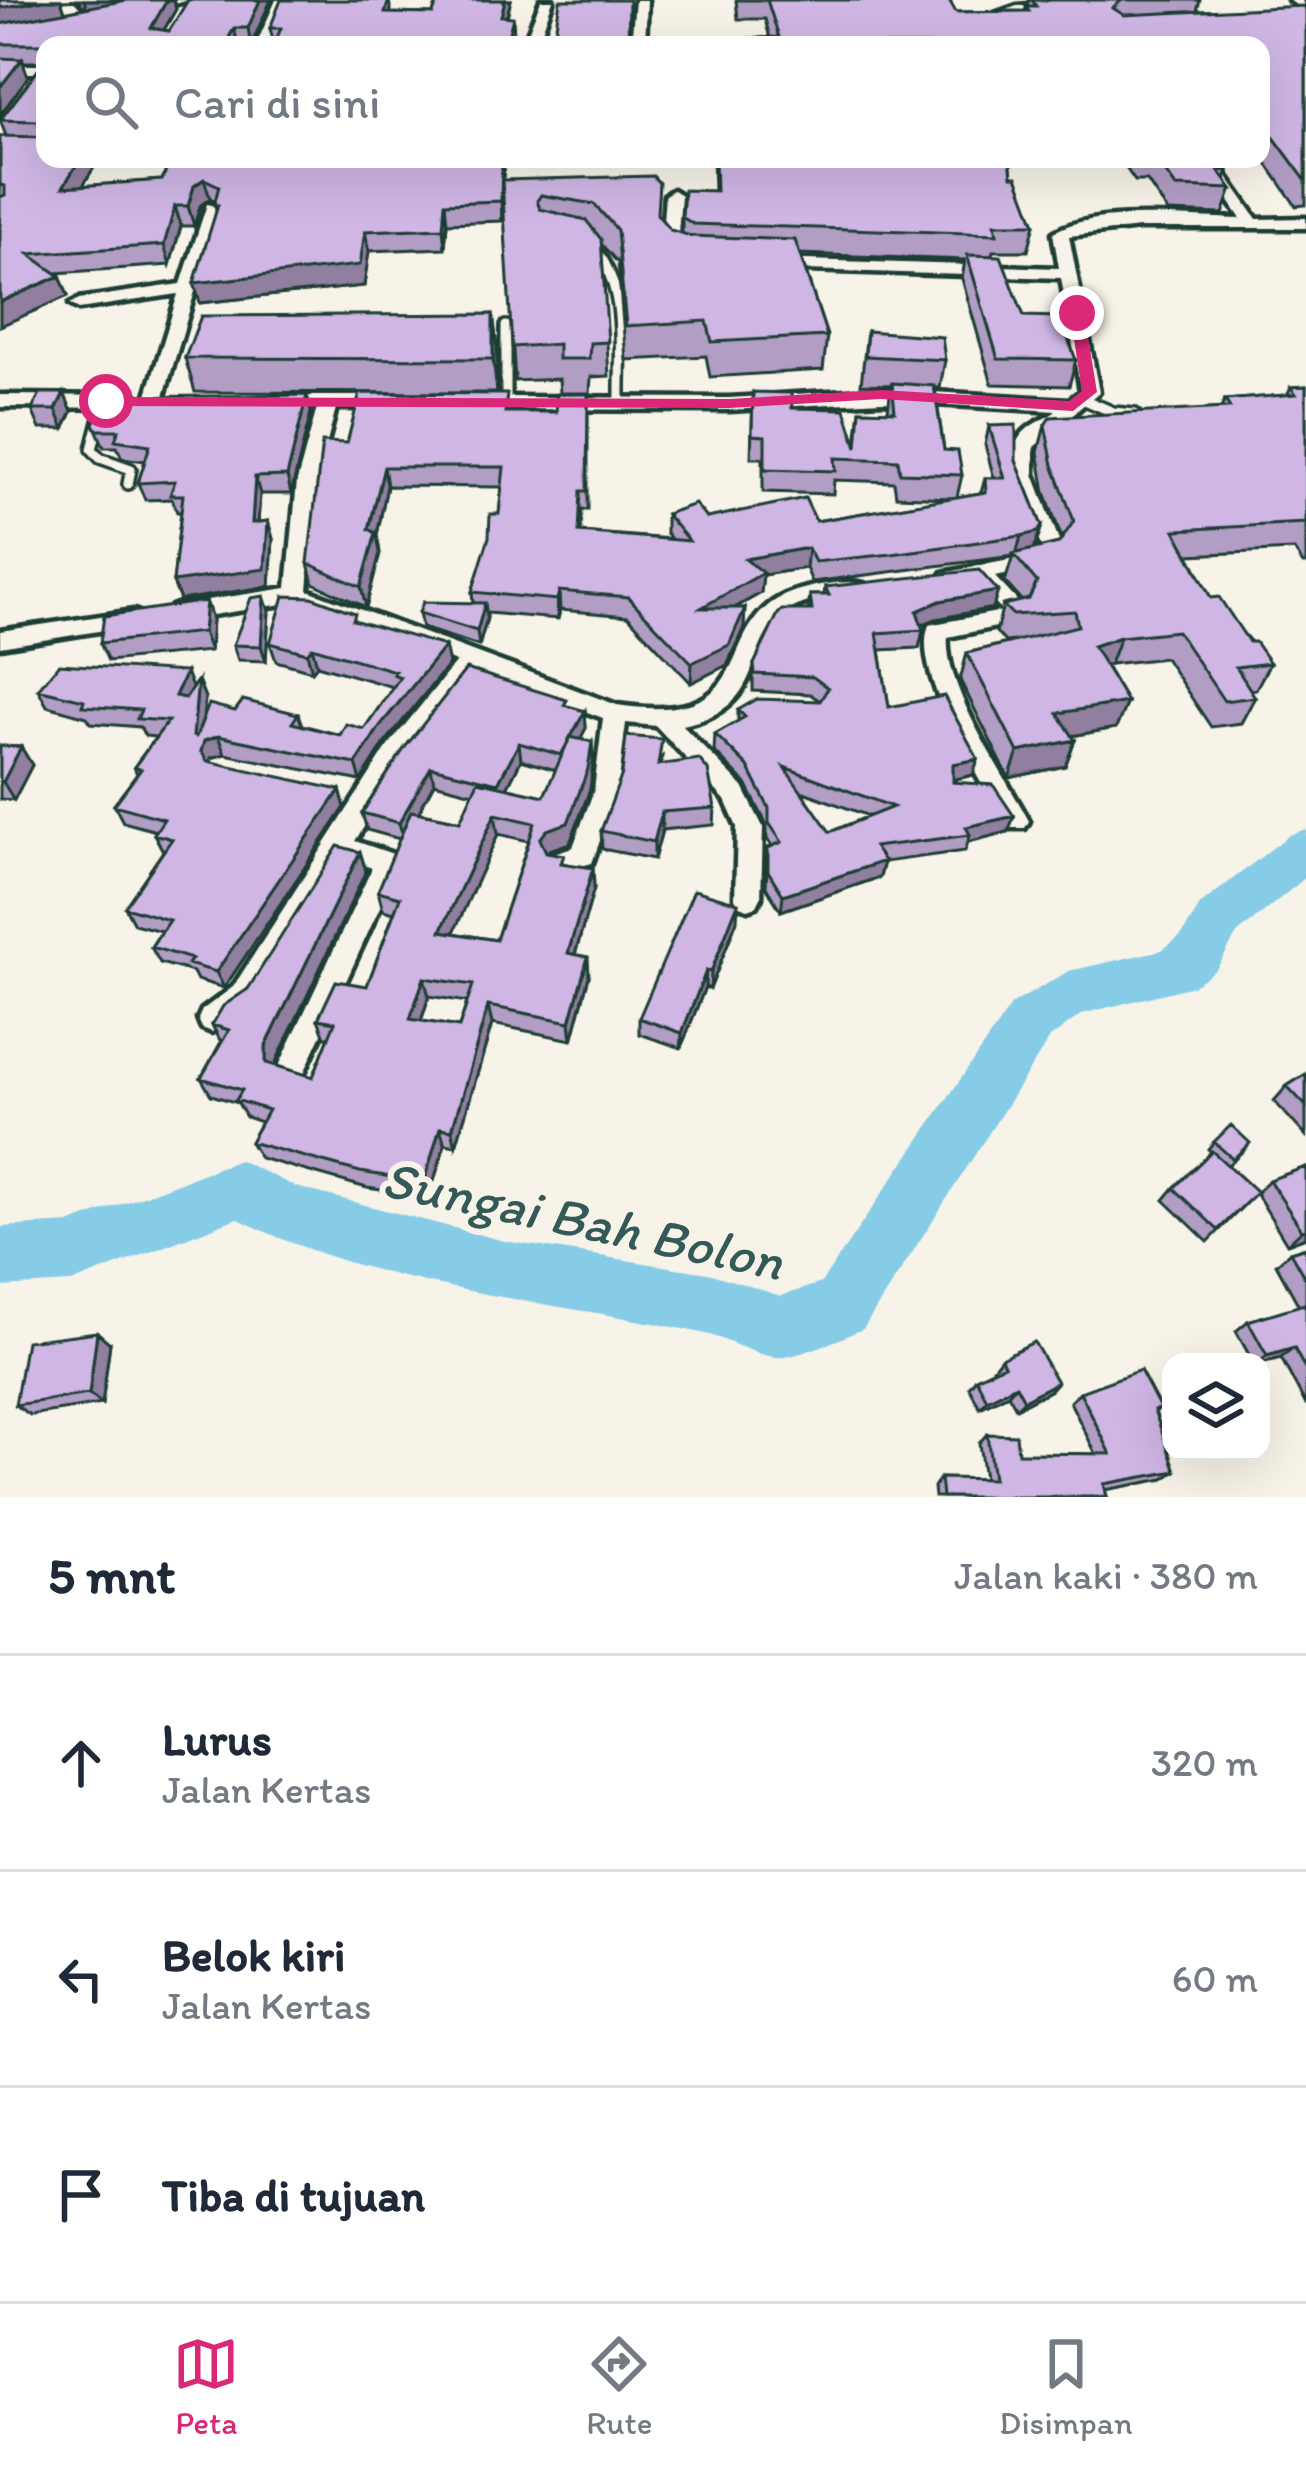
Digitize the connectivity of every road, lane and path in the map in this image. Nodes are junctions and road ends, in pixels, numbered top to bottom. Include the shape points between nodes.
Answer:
1 (193, 0) edge
2 (282, 0) edge
3 (547, 0) edge
4 (641, 0) edge
5 (1294, 0) edge
6 (1078, 7) edge
7 (34, 8) edge
8 (184, 8) edge
9 (123, 12) edge
10 (1304, 14) edge
11 (104, 16) edge
12 (981, 21) edge
13 (74, 25) joint
14 (267, 36) edge
15 (533, 36) edge
16 (639, 36) edge
17 (0, 69) edge
18 (36, 73) edge
19 (1214, 168) edge
20 (673, 195) dead end
21 (212, 207) edge
22 (1306, 223) edge
23 (1254, 226) junction
24 (584, 243) edge
25 (690, 260) edge
26 (757, 263) edge
27 (1070, 273) junction
28 (188, 288) junction
29 (79, 304) dead end
30 (506, 326) edge
31 (0, 401) edge
32 (106, 401) junction
33 (154, 401) junction
34 (176, 402) edge
35 (263, 402) edge
36 (328, 402) junction
37 (417, 403) edge
38 (461, 403) edge
39 (506, 403) junction
40 (620, 403) junction
41 (1079, 403) junction
42 (1152, 413) edge
43 (128, 484) dead end
44 (981, 574) junction
45 (938, 580) edge
46 (874, 587) edge
47 (297, 594) junction
48 (0, 639) edge
49 (471, 660) junction
50 (714, 702) junction
51 (752, 704) edge
52 (615, 713) junction
53 (665, 722) junction
54 (997, 787) junction
55 (962, 790) edge
56 (1016, 821) edge
57 (336, 845) junction
58 (559, 861) edge
59 (748, 898) dead end
60 (212, 1019) edge
61 (293, 1066) edge

1 - 8 street
2 - 14 street
3 - 15 street
4 - 16 street
5 - 10 street
6 - 12 street
7 - 13 lane via 74,6
8 - 9 street
11 - 13 street
17 - 18 street
19 - 23 street
20 - 25 street via 669,247
21 - 28 street
22 - 23 street
23 - 27 street via 1067,229 1061,233
24 - 40 lane via 598,249 615,283
26 - 27 street
27 - 41 street via 1090,392
28 - 29 street
28 - 33 street
30 - 39 lane
31 - 32 street
32 - 33 street
32 - 43 lane via 91,441 100,462 131,469
33 - 34 street
35 - 36 street
36 - 37 street
36 - 47 street via 308,482
38 - 39 street
39 - 40 street
40 - 41 street via 881,395
41 - 42 lane
41 - 44 street via 1022,450 1050,553
44 - 45 street
44 - 54 street via 1013,608 1012,617 937,631 933,643
46 - 50 street via 809,594 769,614 742,672
47 - 48 street
47 - 49 street
49 - 52 street
49 - 57 street via 358,795
50 - 51 street
50 - 53 street
52 - 53 street
52 - 58 street via 606,790 583,856
53 - 59 street via 734,794 750,827
54 - 55 street
54 - 56 street
57 - 60 street via 243,996
57 - 61 street via 387,863

